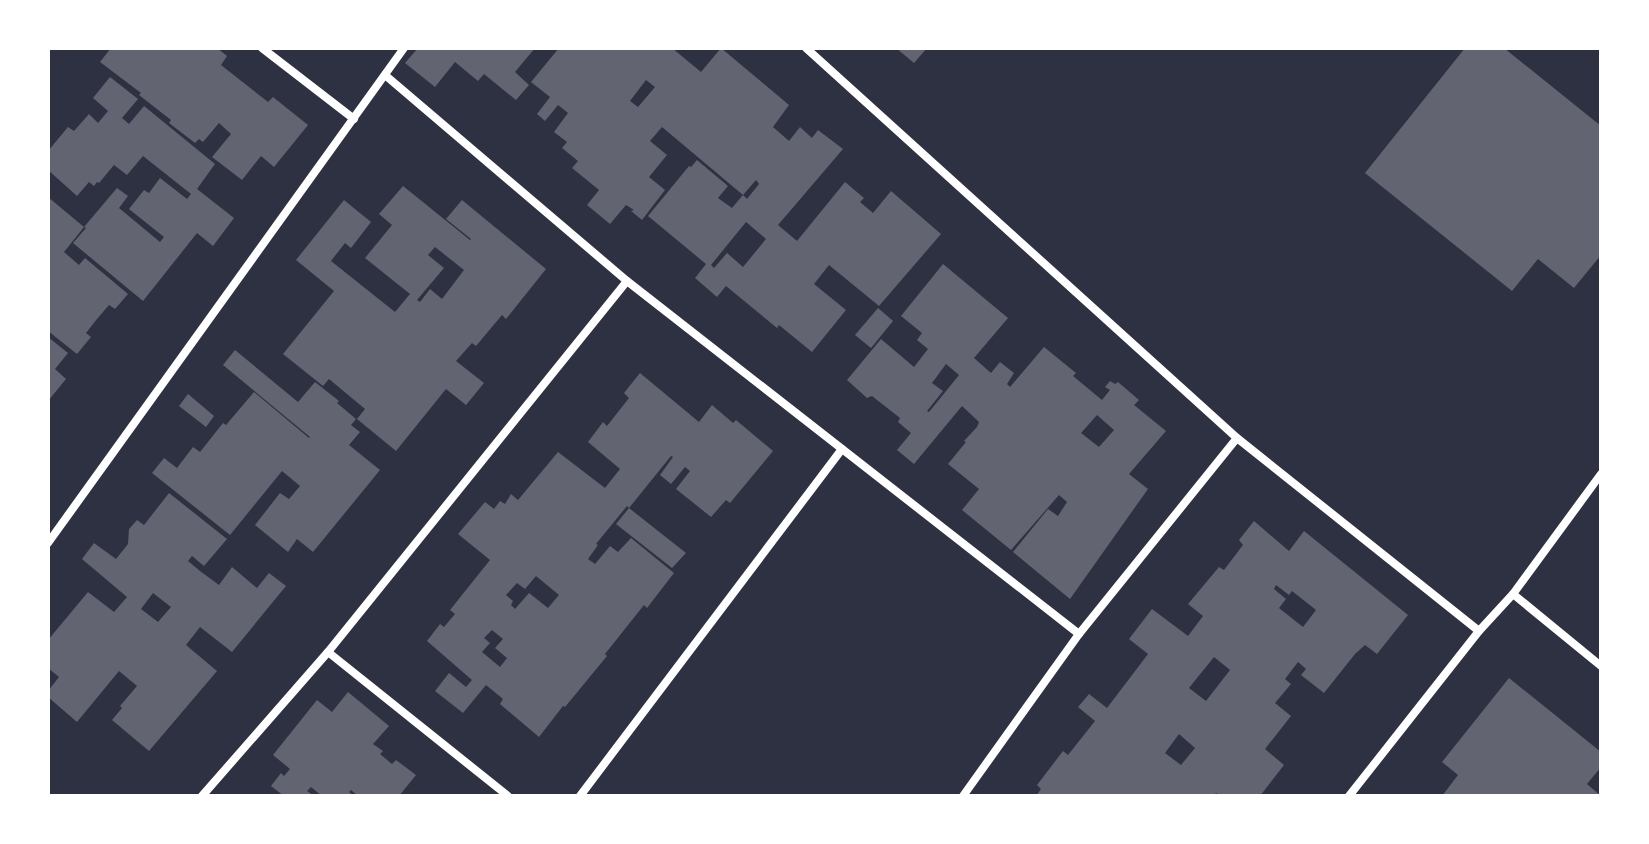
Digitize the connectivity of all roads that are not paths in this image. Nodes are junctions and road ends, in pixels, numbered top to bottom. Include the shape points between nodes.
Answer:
1 (262, 48) edge
2 (404, 48) edge
3 (806, 48) edge
4 (385, 75) junction
5 (354, 119) junction
6 (627, 281) junction
7 (1237, 438) junction
8 (842, 449) junction
9 (1601, 474) edge
10 (48, 543) edge
11 (1513, 594) junction
12 (1479, 631) junction
13 (1079, 634) junction
14 (328, 652) junction
15 (1601, 666) edge
16 (202, 796) edge
17 (508, 796) edge
18 (580, 796) edge
19 (963, 796) edge
20 (1349, 796) edge

1 - 5 street
2 - 4 street
3 - 7 street
4 - 5 street
4 - 6 street
5 - 10 street
6 - 8 street
6 - 14 street
7 - 12 street
7 - 13 street
8 - 13 street
8 - 18 street
9 - 11 street
11 - 12 street
11 - 15 street
12 - 20 street
13 - 19 street
14 - 16 street
14 - 17 street

